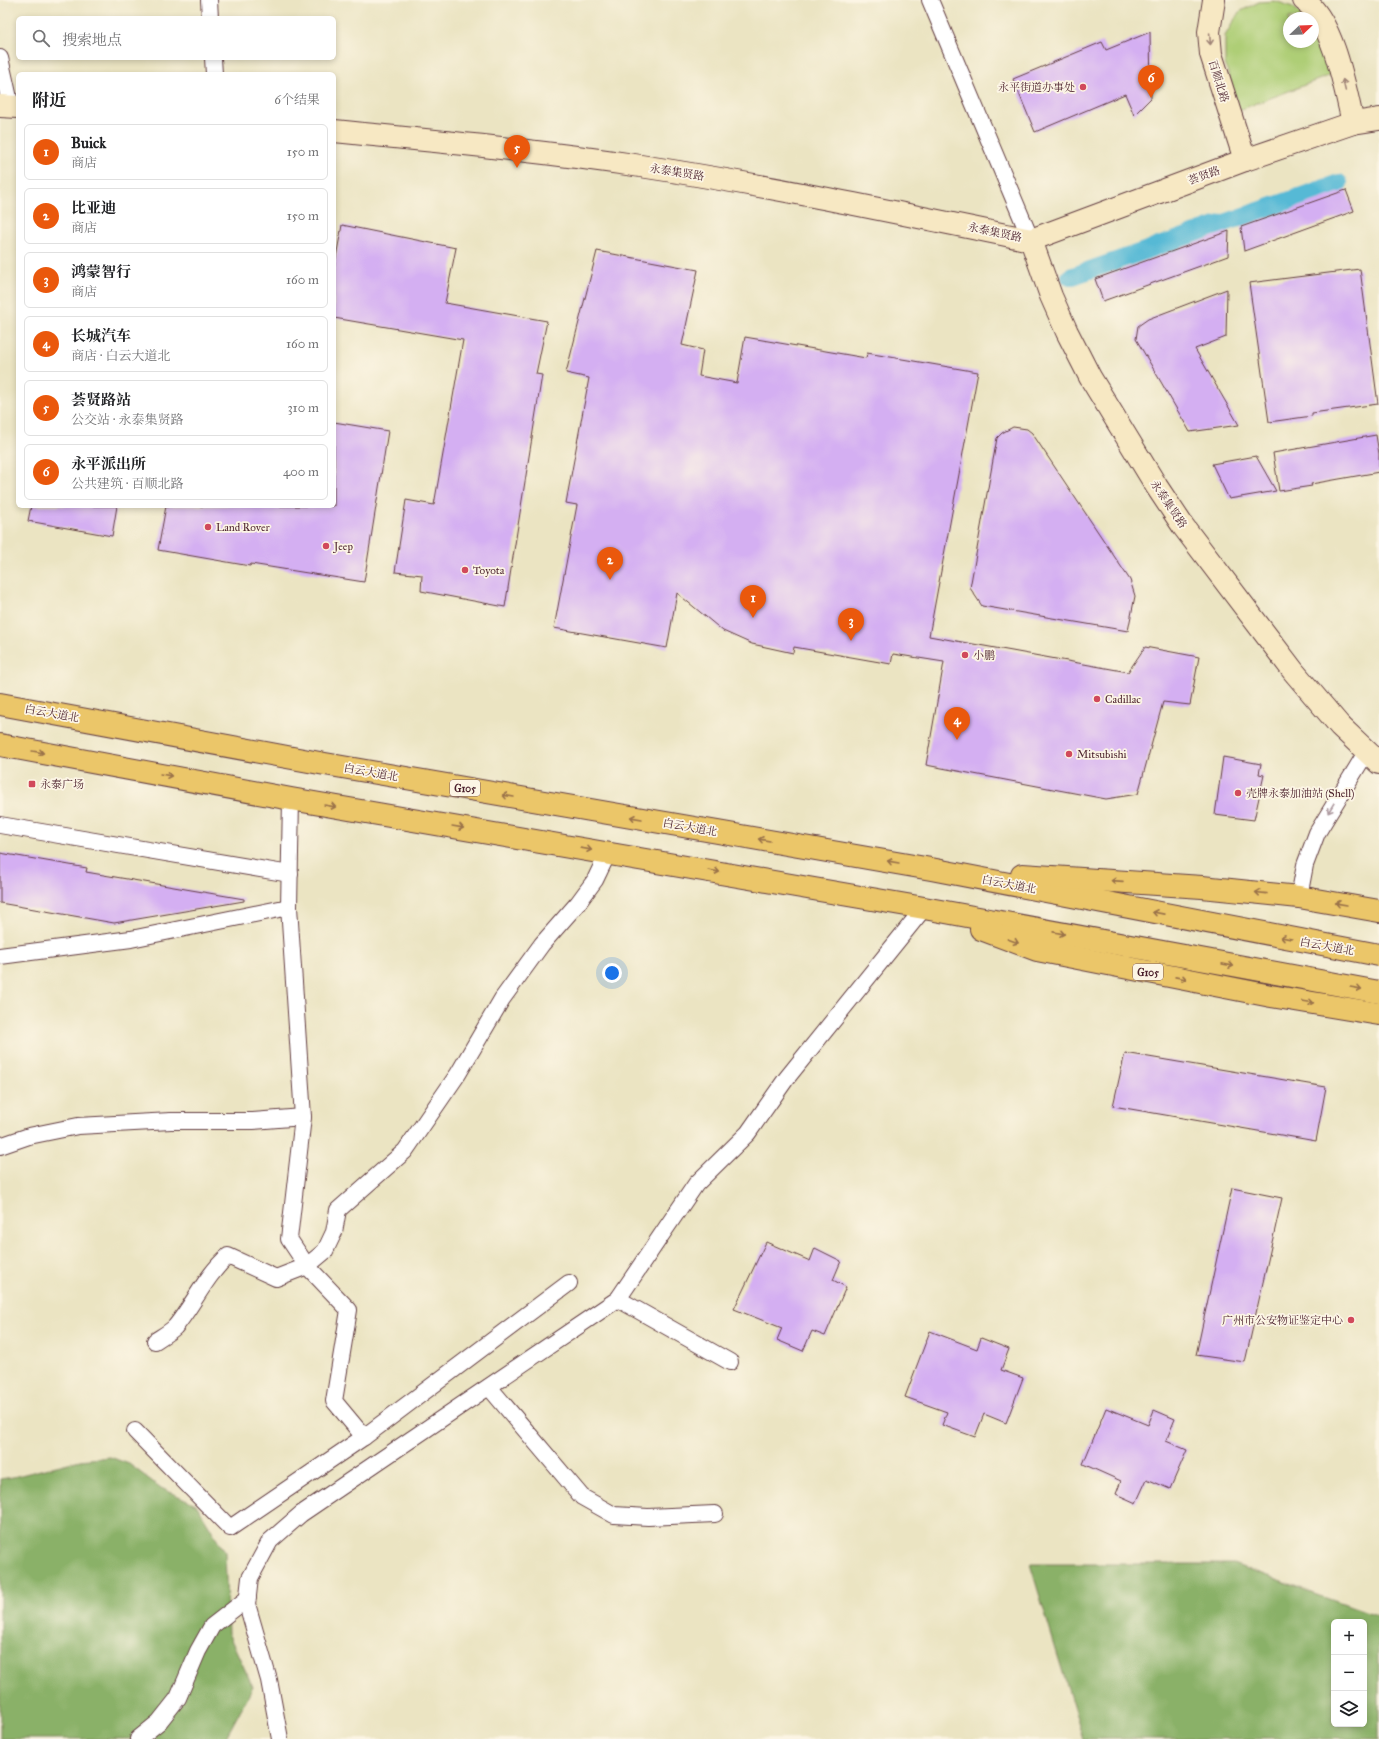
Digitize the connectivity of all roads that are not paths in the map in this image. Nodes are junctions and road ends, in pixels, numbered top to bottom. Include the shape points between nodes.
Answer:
1 (209, 0) edge
2 (930, 0) edge
3 (1214, 0) edge
4 (1304, 0) edge
5 (210, 16) edge
6 (0, 58) edge
7 (213, 60) edge
8 (214, 72) edge
9 (10, 106) edge
10 (1379, 119) edge
11 (1353, 123) junction
12 (336, 130) edge
13 (1245, 160) junction
14 (1031, 240) junction
15 (0, 704) edge
16 (0, 744) edge
17 (1373, 757) edge
18 (291, 799) junction
19 (0, 825) edge
20 (608, 853) junction
21 (931, 869) junction
22 (290, 874) junction
23 (1299, 897) junction
24 (289, 907) junction
25 (924, 908) junction
26 (1379, 910) edge
27 (1379, 955) edge
28 (0, 956) edge
29 (1379, 992) edge
30 (1379, 1014) edge
31 (303, 1117) junction
32 (0, 1146) edge
33 (307, 1266) junction
34 (569, 1283) dead end
35 (618, 1299) junction
36 (155, 1341) dead end
37 (730, 1362) dead end
38 (489, 1387) junction
39 (135, 1431) dead end
40 (364, 1436) junction
41 (715, 1514) dead end
42 (248, 1598) junction
43 (138, 1739) edge
44 (280, 1739) edge

1 - 5 street
2 - 14 street
3 -> 13 street, 百顺北路 via 1209,32 1211,54
11 -> 4 street via 1333,47 1321,19
6 - 9 street
7 - 8 street
10 - 11 street, 荟贤路
11 - 13 street, 荟贤路
12 - 14 street, 永泰集贤路 via 632,165 861,205
13 - 14 street, 荟贤路
14 - 17 street, 永泰集贤路 via 1067,332 1090,377 1157,487 1294,672 1340,726
21 -> 15 highway, 白云大道北 / G105 via 325,764
16 -> 18 highway, G105
17 -> 23 street via 1317,833 1305,865
18 -> 20 highway, G105
18 - 22 street
19 - 22 street
20 -> 25 highway, G105
20 - 33 street via 591,886 542,944 502,999 458,1074 405,1151 338,1210 334,1232 325,1251
23 -> 21 highway, G105 via 1202,886
27 -> 21 highway, 白云大道北 / G105
22 - 24 street
26 -> 23 highway, G105
24 - 28 street via 131,939
24 - 31 street
25 -> 29 highway, G105
25 -> 30 highway, G105 via 1037,950 1271,996
25 - 35 street via 786,1079 748,1133 696,1184
31 - 32 street via 254,1121 171,1121 78,1126 29,1136
31 - 33 street via 289,1239
33 - 36 street via 276,1278 228,1256 216,1267 174,1328
33 - 40 street via 349,1310 334,1401
34 - 40 street
35 - 37 street
35 - 38 street
38 - 41 street via 582,1497 614,1515 648,1517
38 - 42 street via 301,1514 270,1541 250,1578
39 - 40 street via 230,1528
42 - 43 street via 212,1626 178,1698 159,1722
42 - 44 street via 247,1604 269,1680

